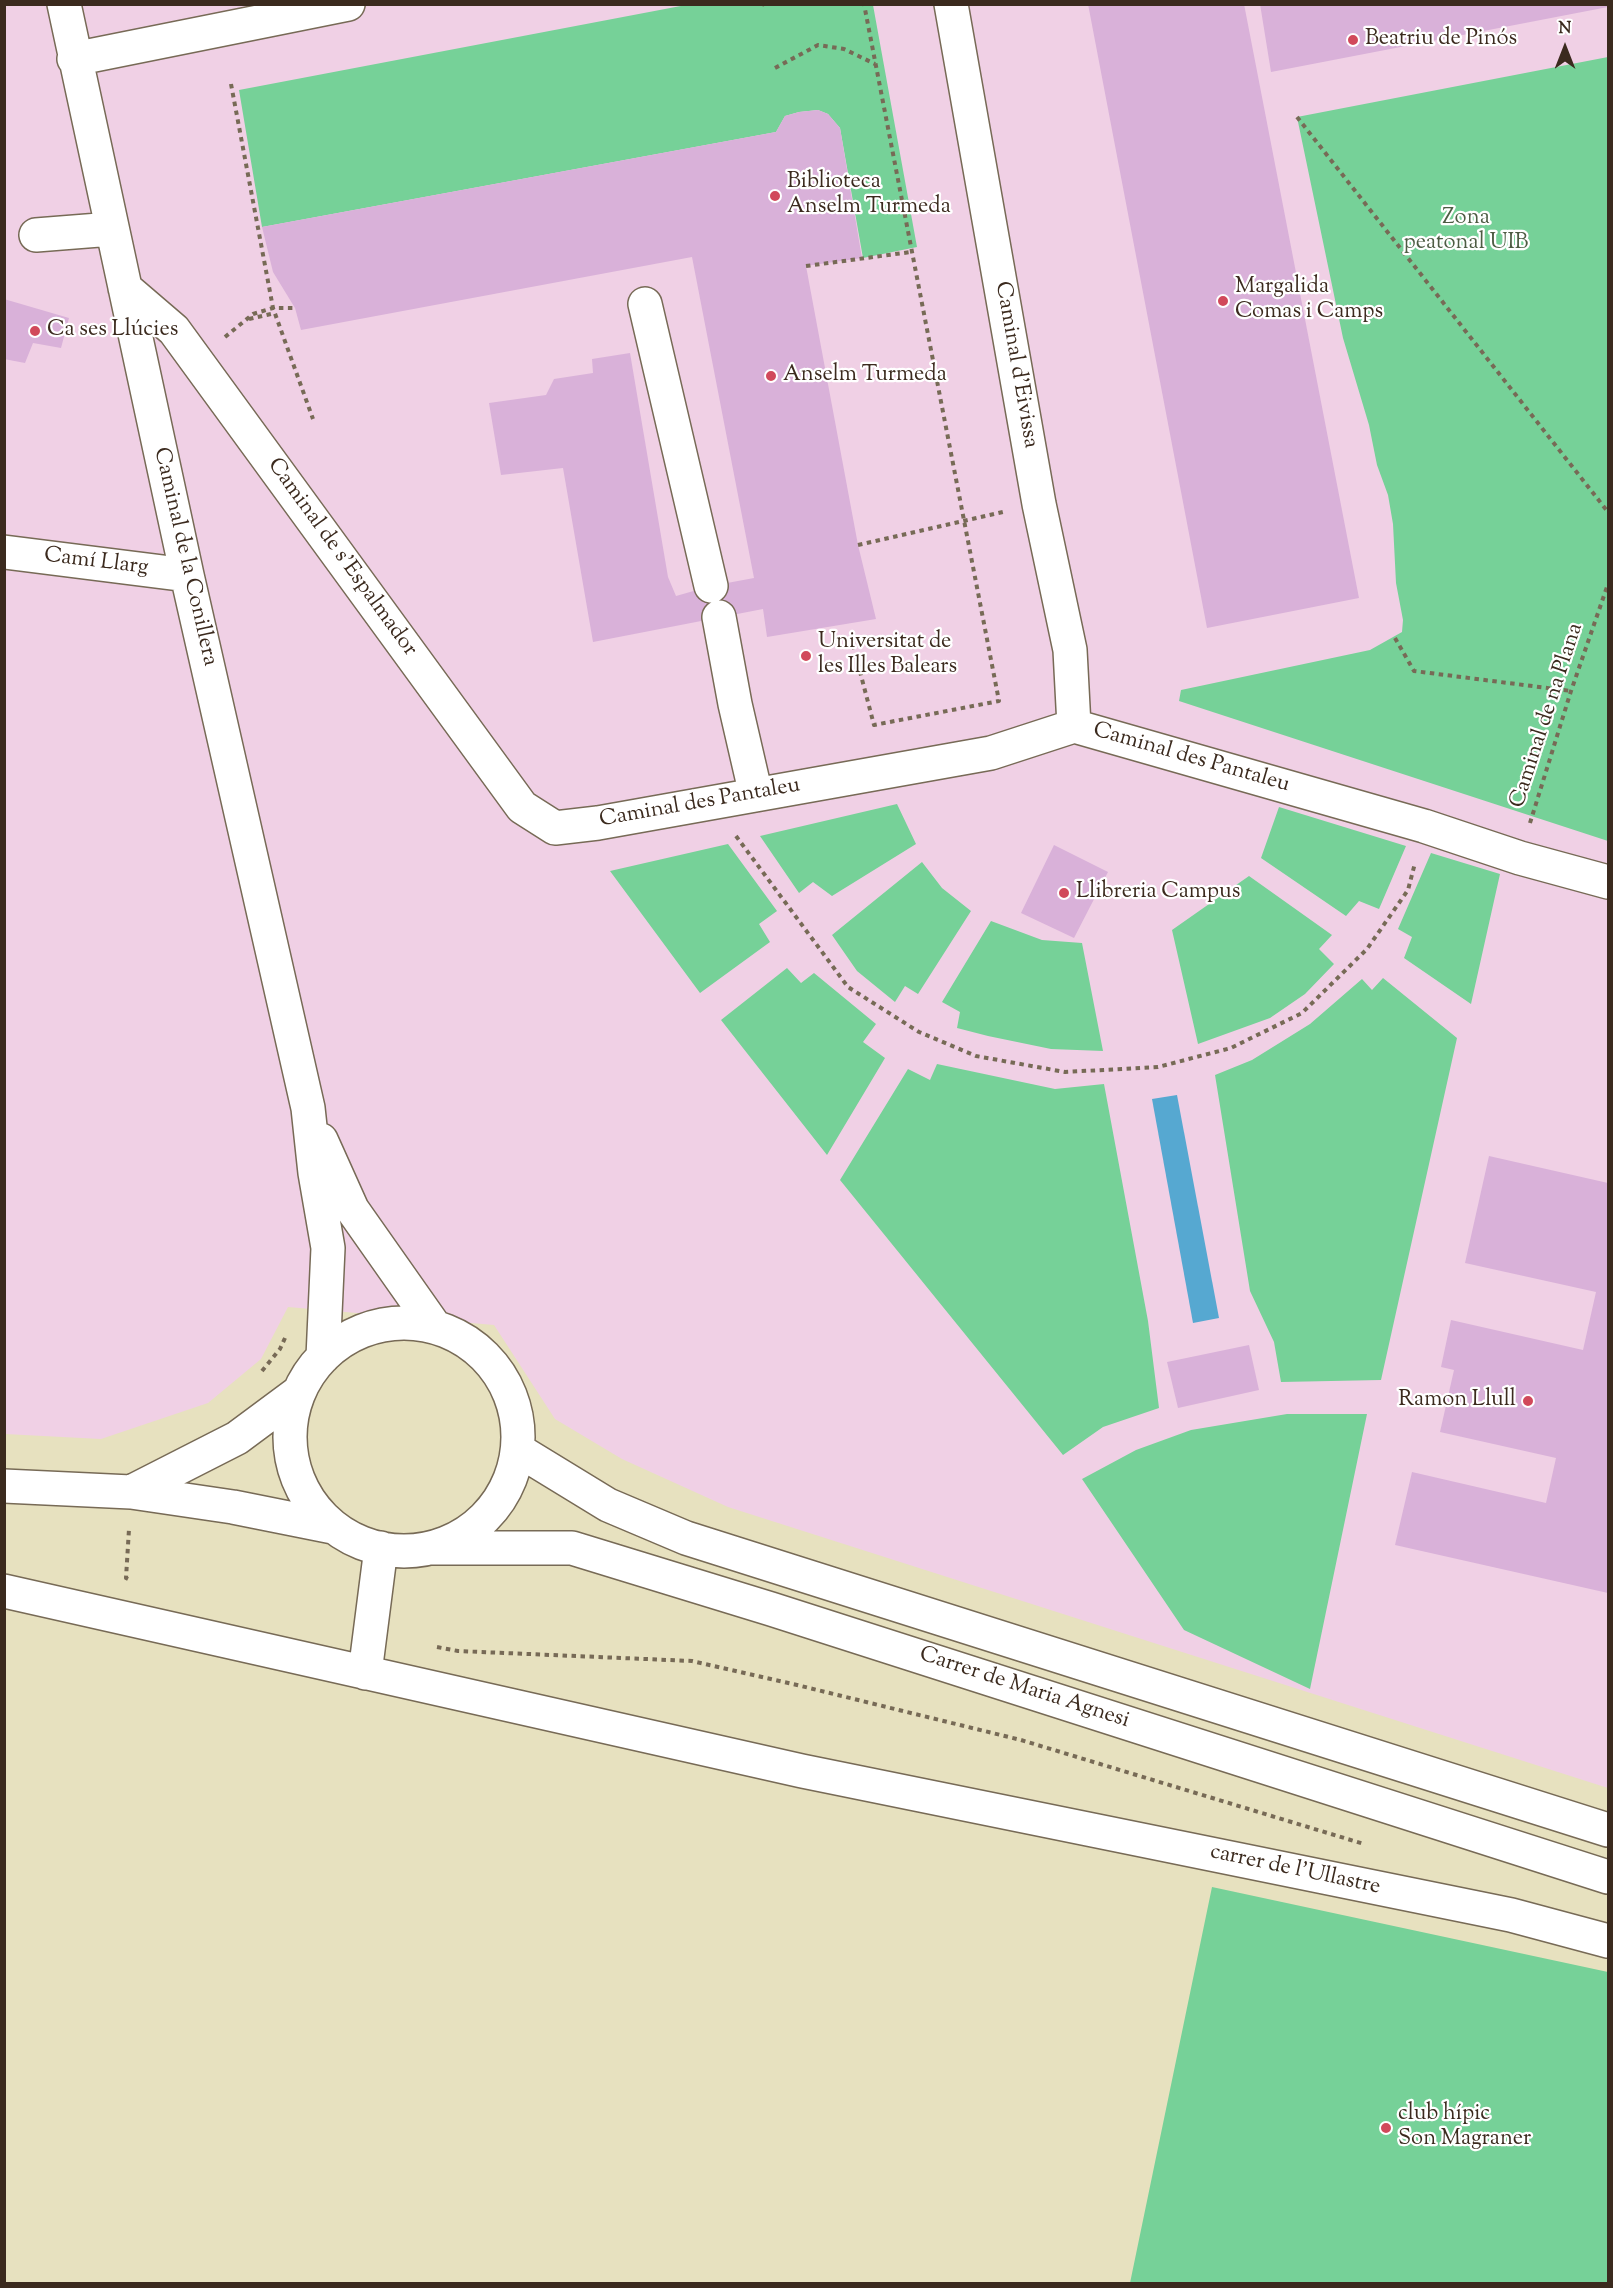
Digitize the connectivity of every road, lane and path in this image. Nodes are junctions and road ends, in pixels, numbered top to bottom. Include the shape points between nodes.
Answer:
1 (64, 4) edge
2 (348, 4) edge
3 (864, 4) edge
4 (951, 4) edge
5 (74, 59) junction
6 (875, 64) junction
7 (775, 68) dead end
8 (231, 84) dead end
9 (1297, 117) dead end
10 (112, 229) junction
11 (36, 235) dead end
12 (911, 252) junction
13 (806, 266) dead end
14 (125, 288) junction
15 (645, 304) dead end
16 (273, 308) junction
17 (295, 308) dead end
18 (275, 313) junction
19 (248, 319) junction
20 (197, 362) junction
21 (313, 419) dead end
22 (1039, 504) junction
23 (1608, 512) edge
24 (963, 522) junction
25 (858, 545) dead end
26 (4, 552) edge
27 (187, 575) junction
28 (1608, 584) edge
29 (711, 586) dead end
30 (719, 617) dead end
31 (1395, 638) dead end
32 (854, 645) dead end
33 (1571, 691) junction
34 (1074, 726) junction
35 (756, 795) junction
36 (715, 802) junction
37 (1424, 826) junction
38 (555, 828) joint
39 (1520, 858) junction
40 (1608, 882) edge
41 (308, 1108) junction
42 (435, 1327) junction
43 (289, 1329) dead end
44 (323, 1356) junction
45 (259, 1374) dead end
46 (299, 1392) junction
47 (518, 1450) junction
48 (4, 1486) edge
49 (131, 1492) junction
50 (333, 1527) junction
51 (381, 1548) junction
52 (432, 1548) junction
53 (137, 1581) dead end
54 (4, 1591) edge
55 (436, 1647) dead end
56 (365, 1673) junction
57 (1608, 1830) edge
58 (1371, 1846) dead end
59 (1608, 1877) edge
60 (1608, 1941) edge

1 - 5 street, Caminal de la Conillera
2 - 5 street
3 - 6 path
4 - 22 street, Caminal d'Eivissa
5 - 10 street, Caminal de la Conillera
6 - 7 path via 844,49 818,45
6 - 12 path
8 - 16 path
9 - 23 path
10 - 11 street
10 - 14 street, Caminal de la Conillera
12 - 13 path
12 - 24 path
14 - 20 street, Caminal de s'Espalmador via 174,330
14 - 27 street, Caminal de la Conillera
15 - 29 street
16 - 17 path
16 - 18 path
16 - 19 path
18 - 19 path
18 - 21 path
19 - 20 path
20 - 38 street, Caminal de s'Espalmador via 522,807
22 - 24 path
22 - 34 street, Caminal d'Eivissa via 1070,650
24 - 25 path
24 - 32 path via 999,701 873,725
26 - 27 street, Camí Llarg
27 - 41 street, Caminal de la Conillera
28 - 33 path, Caminal de na Plana
30 - 35 street
31 - 33 path via 1414,671
33 - 39 path, Caminal de na Plana
34 - 35 street, Caminal des Pantaleu via 991,753
34 - 37 street, Caminal des Pantaleu
35 - 36 street, Caminal des Pantaleu
36 - 37 path via 739,841 848,987 919,1032 976,1056 1065,1072 1158,1067 1231,1048 1302,1013 1367,949 1408,890
36 - 38 street, Caminal des Pantaleu
37 - 39 street, Caminal des Pantaleu
39 - 40 street, Caminal des Pantaleu
41 - 42 street via 352,1209
41 - 44 street via 328,1248
42 - 44 street via 406,1323 375,1326 347,1338
42 - 47 street via 465,1340 490,1360 508,1387 518,1418
43 - 45 path via 280,1348
44 - 46 street
46 - 49 street via 237,1438
46 - 50 street via 290,1428 293,1465 308,1499
47 - 52 street via 509,1483 490,1513 464,1534
47 - 57 street, Carrer de Maria Agnesi via 609,1505 686,1538
48 - 49 street
49 - 50 street
49 - 53 path via 126,1578
50 - 51 street via 363,1544
51 - 52 street
51 - 56 street
52 - 59 street, Carrer de Maria Agnesi via 572,1548
54 - 56 street, carrer de l'Ullastre
55 - 58 path via 458,1652 692,1661 1021,1740
56 - 60 street, carrer de l'Ullastre via 802,1771 1511,1915

